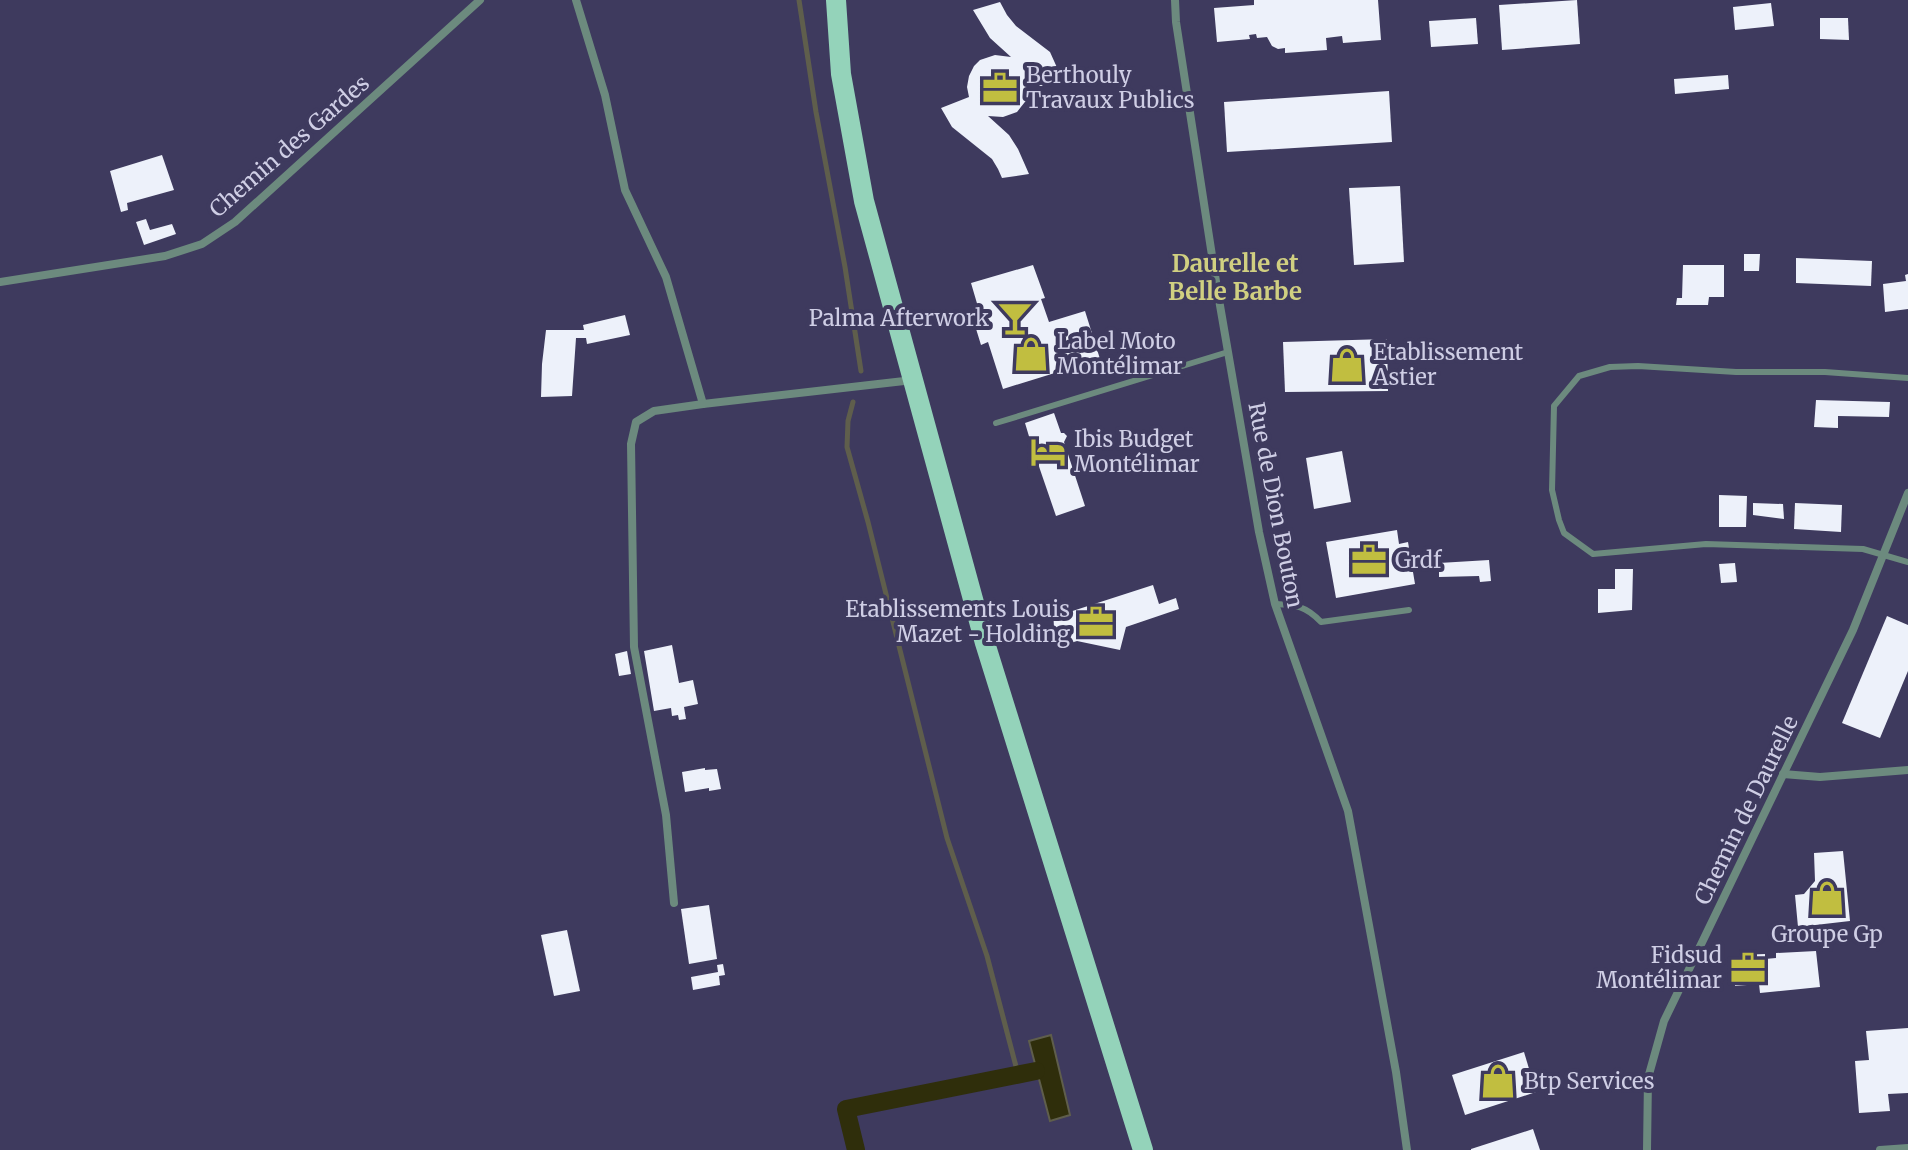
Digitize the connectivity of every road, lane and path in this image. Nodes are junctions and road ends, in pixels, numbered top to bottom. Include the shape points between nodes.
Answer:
1 (480, 0) edge
2 (576, 0) edge
3 (836, 0) edge
4 (1175, 0) edge
5 (0, 282) edge
6 (1228, 352) junction
7 (1908, 378) edge
8 (914, 380) junction
9 (703, 404) junction
10 (996, 423) dead end
11 (1908, 493) edge
12 (1884, 553) junction
13 (1908, 562) edge
14 (1275, 604) junction
15 (1409, 610) dead end
16 (1908, 770) edge
17 (1783, 774) junction
18 (674, 903) dead end
19 (1908, 1148) edge
20 (1143, 1150) edge
21 (1407, 1150) edge
22 (1647, 1150) edge
23 (1880, 1150) edge

1 - 5 street, Chemin des Gardes via 235,222 202,244 165,256
2 - 9 street via 605,95 625,190 666,277
3 - 8 main road via 841,74 864,201
4 - 6 street, Rue de Dion Bouton
6 - 10 lane
6 - 14 street, Rue de Dion Bouton
7 - 12 lane via 1610,367 1579,376 1554,406 1552,490 1559,520 1564,533 1593,554 1706,544
8 - 9 street
8 - 20 main road via 985,643
9 - 18 street via 654,411 636,422 631,444 634,647 666,815
11 - 12 street, Chemin de Daurelle
12 - 13 lane
12 - 17 street, Chemin de Daurelle
14 - 15 lane via 1296,605 1321,622
14 - 21 street, Rue de Dion Bouton via 1348,811
16 - 17 street via 1820,777
17 - 22 street, Chemin de Daurelle via 1664,1021 1648,1078
19 - 23 street

